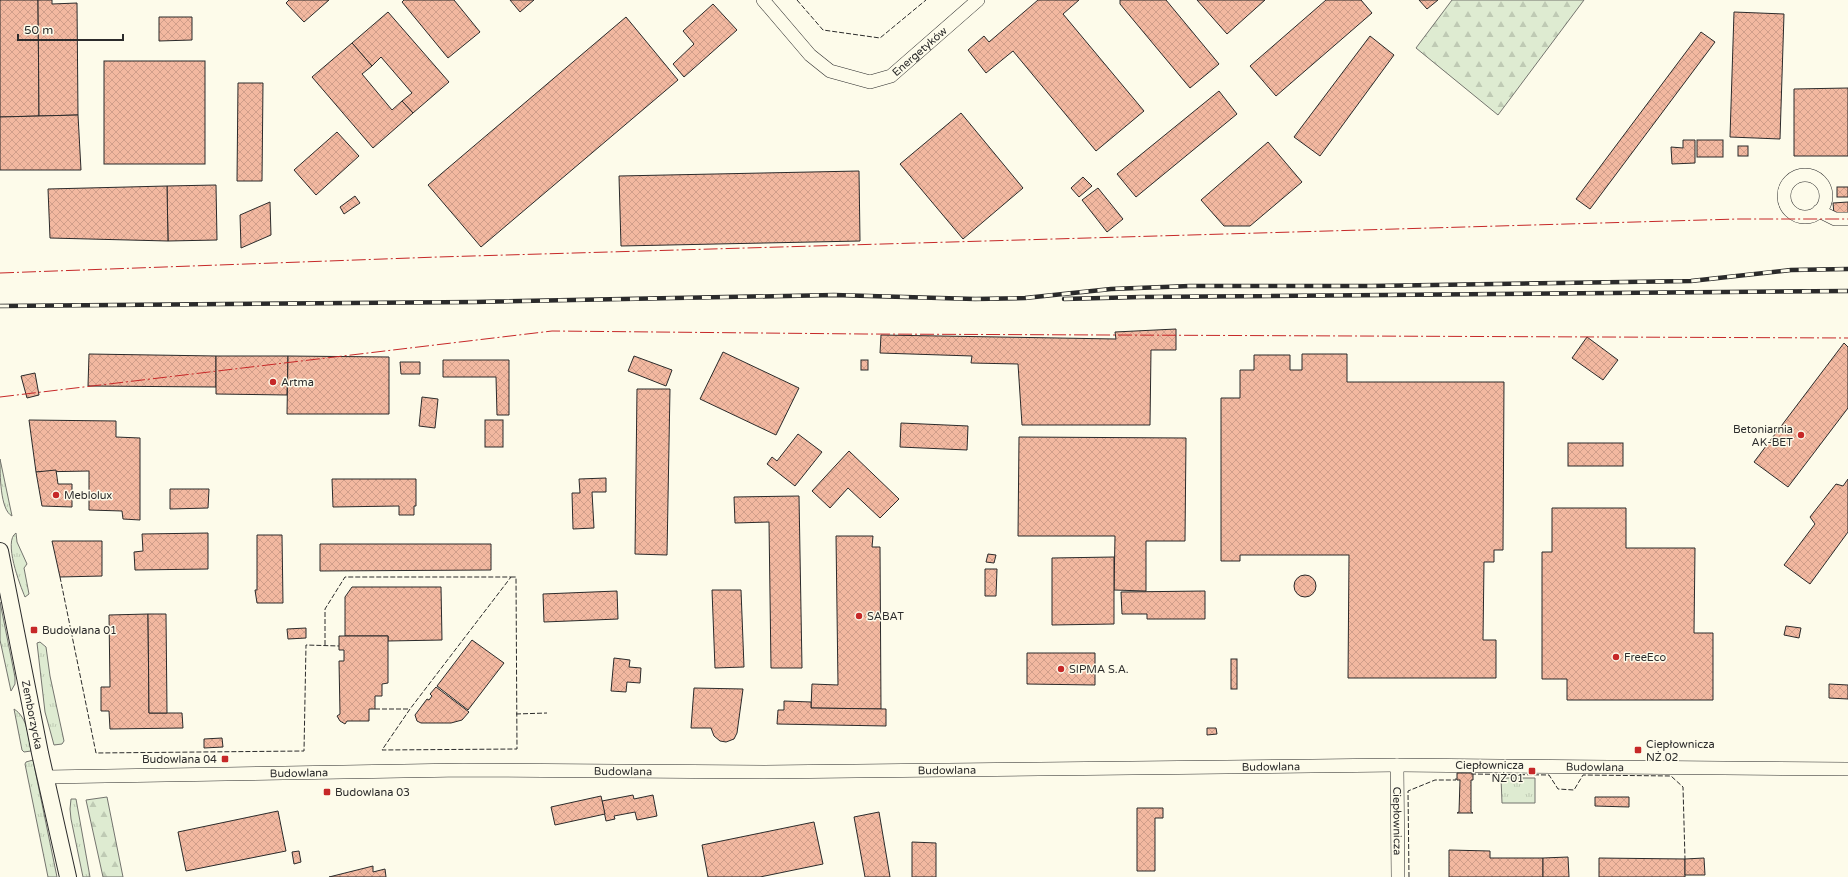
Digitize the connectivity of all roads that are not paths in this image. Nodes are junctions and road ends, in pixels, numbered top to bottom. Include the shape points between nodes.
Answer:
1 (764, 0) edge
2 (978, 0) edge
3 (1819, 211) dead end
4 (1848, 219) edge
5 (0, 551) edge
6 (1397, 765) junction
7 (1848, 769) edge
8 (46, 777) junction
9 (68, 877) edge
10 (1398, 877) edge

1 - 2 street, Energetyków via 810,55 830,71 870,82 890,76
3 - 4 street via 1835,219
5 - 8 street, Zemborzycka
6 - 7 street, Budowlana
6 - 8 street, Budowlana via 764,772 463,770
6 - 10 street, Ciepłownicza
8 - 9 street, Zemborzycka

